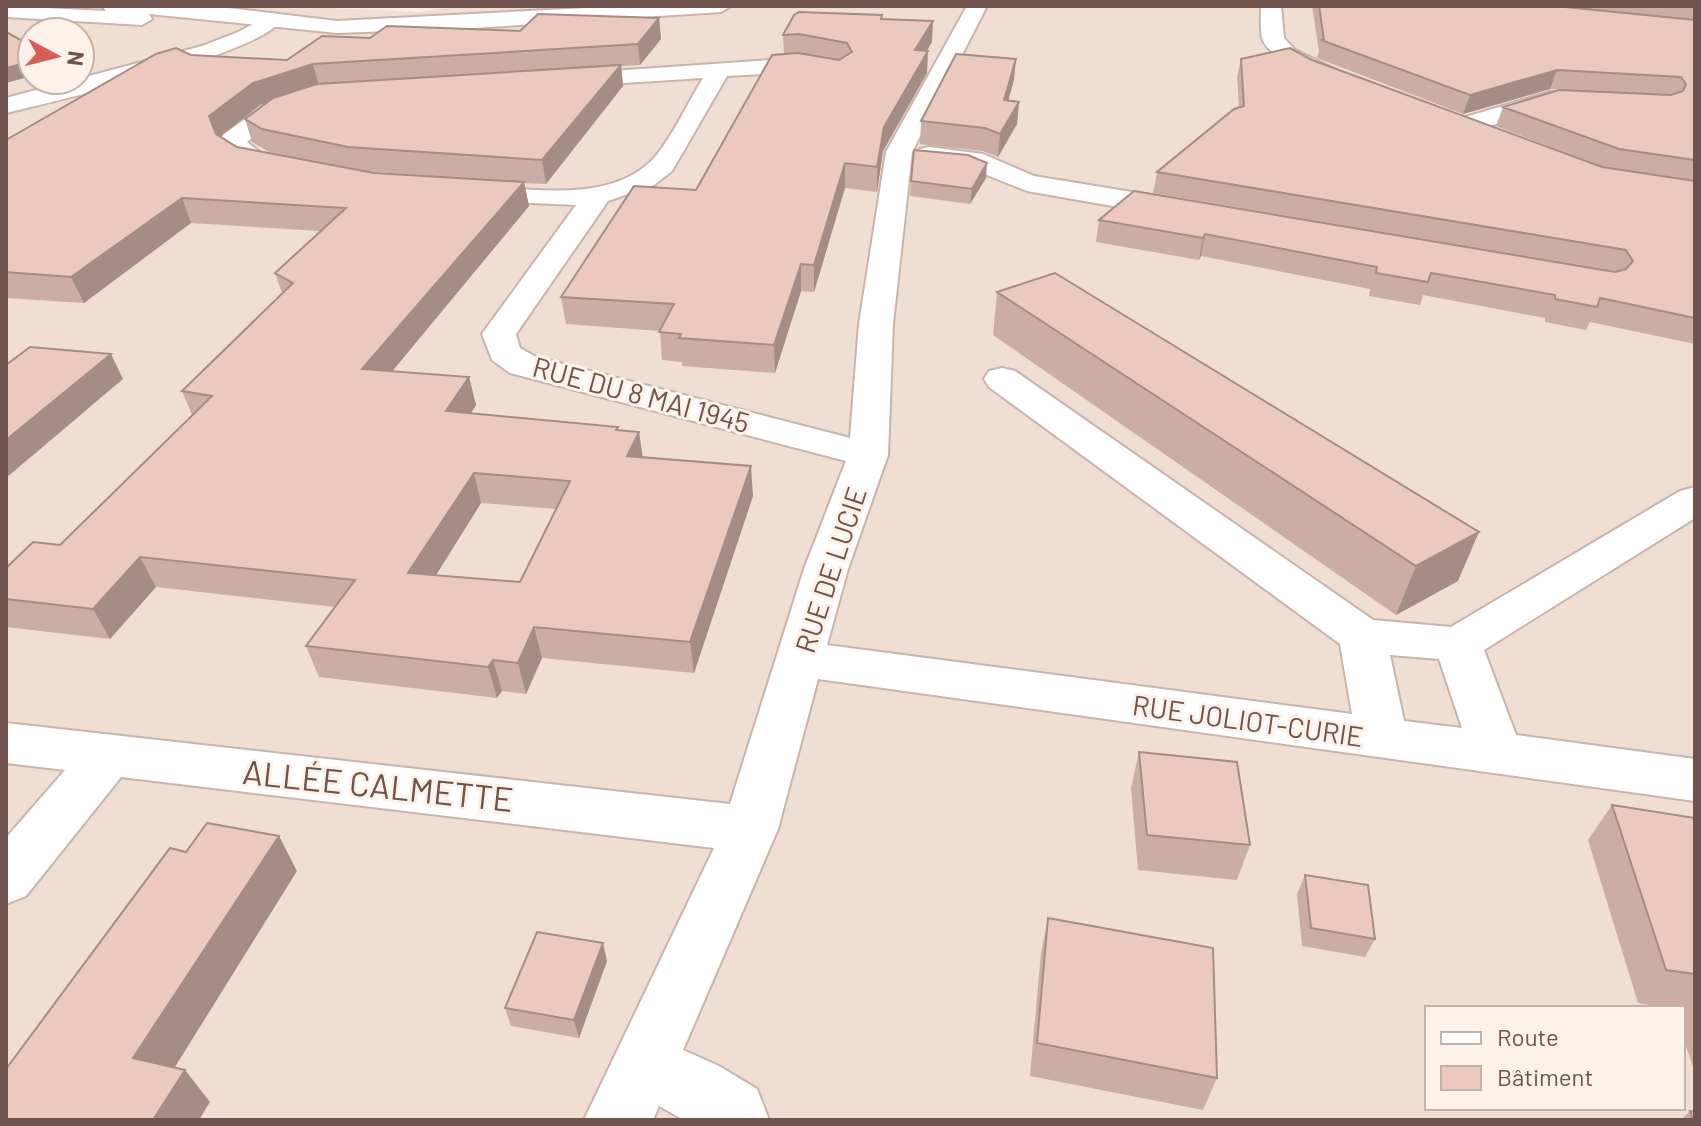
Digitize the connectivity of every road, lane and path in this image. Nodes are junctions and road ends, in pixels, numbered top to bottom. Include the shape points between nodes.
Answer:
1 (112, 6) edge
2 (516, 6) edge
3 (721, 6) edge
4 (977, 6) edge
5 (1271, 6) edge
6 (6, 11) edge
7 (272, 20) junction
8 (719, 70) junction
9 (838, 72) edge
10 (531, 82) edge
11 (6, 84) edge
12 (1361, 88) edge
13 (1575, 90) edge
14 (320, 96) edge
15 (40, 97) junction
16 (6, 106) edge
17 (1432, 115) edge
18 (1461, 126) junction
19 (1500, 141) edge
20 (899, 152) junction
21 (303, 171) edge
22 (439, 190) edge
23 (596, 197) junction
24 (1214, 215) edge
25 (1002, 379) dead end
26 (868, 455) junction
27 (1695, 500) edge
28 (1362, 636) junction
29 (1458, 644) junction
30 (802, 659) junction
31 (1382, 739) junction
32 (6, 743) edge
33 (1497, 754) junction
34 (108, 756) junction
35 (1695, 780) edge
36 (750, 829) junction
37 (6, 879) edge
38 (631, 1093) edge
39 (735, 1120) edge

1 - 7 street
2 - 7 street
3 - 7 street via 409,26 337,27
4 - 20 street, RUE DE LUCIE
5 - 12 street via 1273,39 1287,55
6 - 7 street via 190,22
7 - 15 street via 210,51
8 - 9 street via 799,65
8 - 10 street
8 - 23 street via 661,166
11 - 15 street
13 - 18 street
14 - 21 street via 270,113 233,140 235,149 256,162
15 - 16 street
17 - 18 street
18 - 19 street
20 - 24 street via 973,160 1027,183
20 - 26 street, RUE DE LUCIE via 876,324
22 - 23 street
23 - 26 street, RUE DU 8 MAI 1945 via 499,334 504,353 523,365
25 - 28 street
26 - 30 street, RUE DE LUCIE via 826,569
27 - 29 street
28 - 29 street
28 - 31 street
29 - 33 street
30 - 31 street, RUE JOLIOT-CURIE
30 - 36 street, RUE DE LUCIE
31 - 33 street, RUE JOLIOT-CURIE
32 - 34 street, ALLÉE CALMETTE
33 - 35 street, RUE JOLIOT-CURIE
34 - 36 street, ALLÉE CALMETTE
34 - 37 street
36 - 38 street, RUE DE LUCIE
38 - 39 street via 696,1089 733,1113

